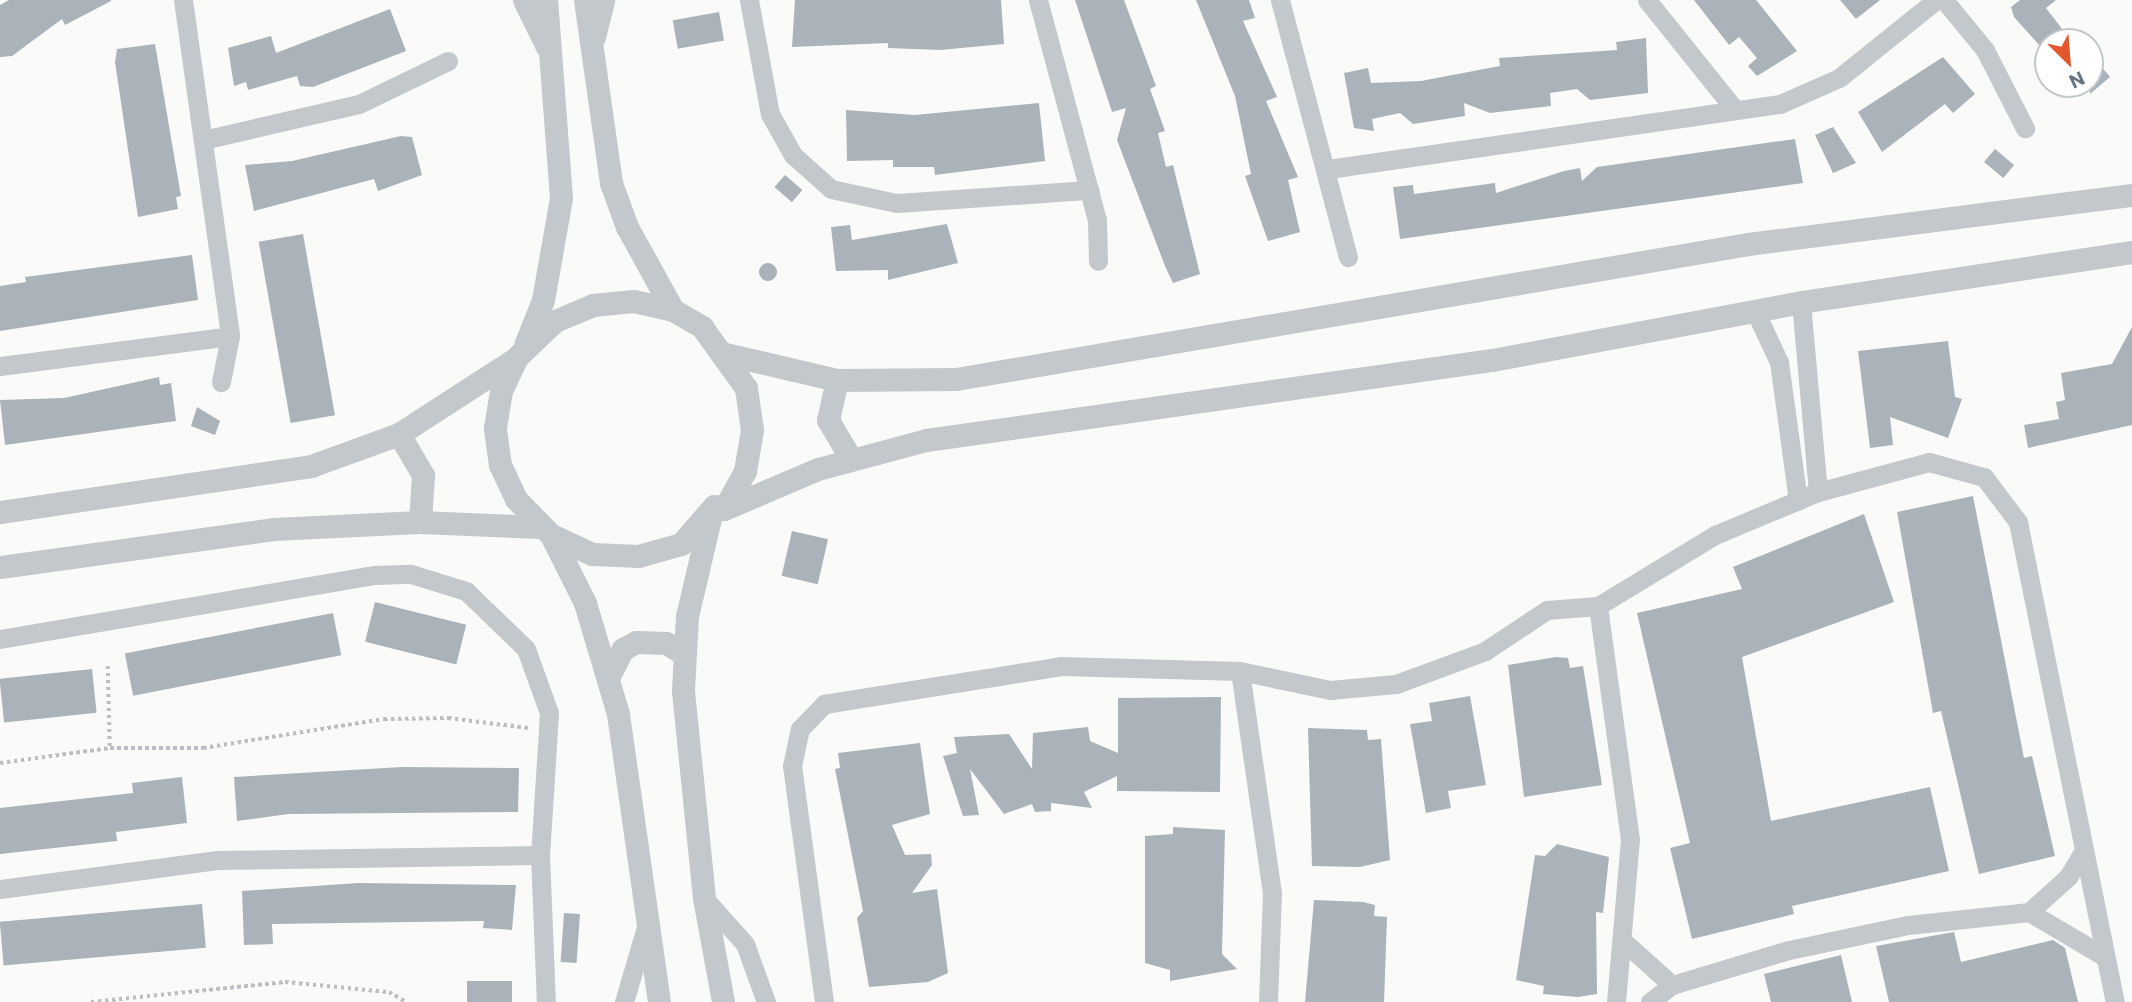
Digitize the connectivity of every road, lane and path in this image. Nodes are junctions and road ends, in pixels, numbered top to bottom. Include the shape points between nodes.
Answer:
1 (183, 0) edge
2 (524, 0) edge
3 (749, 0) edge
4 (1038, 0) edge
5 (1280, 0) edge
6 (1647, 0) edge
7 (1936, 0) edge
8 (1944, 0) edge
9 (591, 5) edge
10 (547, 10) edge
11 (552, 56) junction
12 (448, 61) dead end
13 (1735, 110) junction
14 (2025, 128) dead end
15 (202, 140) junction
16 (1328, 169) junction
17 (1090, 190) junction
18 (2132, 195) edge
19 (2132, 252) edge
20 (1348, 257) dead end
21 (1098, 261) dead end
22 (1801, 302) junction
23 (673, 310) junction
24 (1755, 310) junction
25 (230, 336) junction
26 (521, 352) junction
27 (721, 353) junction
28 (0, 366) edge
29 (837, 380) junction
30 (221, 382) dead end
31 (399, 434) junction
32 (851, 458) junction
33 (1818, 492) junction
34 (1798, 501) junction
35 (719, 507) junction
36 (0, 512) edge
37 (420, 522) junction
38 (546, 531) junction
39 (0, 567) edge
40 (1598, 606) junction
41 (0, 639) edge
42 (684, 654) junction
43 (108, 666) dead end
44 (1240, 671) junction
45 (609, 676) junction
46 (548, 731) junction
47 (110, 748) junction
48 (0, 763) edge
49 (2082, 854) junction
50 (540, 855) junction
51 (0, 890) edge
52 (704, 898) junction
53 (2029, 912) junction
54 (647, 924) junction
55 (1622, 940) junction
56 (2105, 957) junction
57 (1672, 985) junction
58 (91, 1002) edge
59 (406, 1002) edge
60 (546, 1002) edge
61 (624, 1002) edge
62 (659, 1002) edge
63 (723, 1002) edge
64 (766, 1002) edge
65 (824, 1002) edge
66 (1268, 1002) edge
67 (1616, 1002) edge
68 (1650, 1002) edge
69 (2115, 1002) edge

1 - 15 street
2 - 11 street
3 - 17 street via 770,114 793,155 831,189 897,203
4 - 17 street
5 - 16 street
6 - 13 street
7 - 13 street via 1822,89
8 - 14 street via 1985,50
9 - 10 street
9 - 23 street via 591,47 611,183 626,227
10 - 11 street
11 - 26 street via 561,198 542,300
12 - 15 street via 359,104
13 - 16 street
15 - 25 street
16 - 20 street
17 - 21 street via 1101,237
18 - 29 street via 1748,244 956,379
19 - 22 street
22 - 24 street
22 - 33 street
23 - 26 street via 634,301 593,304 555,321
23 - 27 street via 702,327
24 - 32 street via 1492,360 964,433
24 - 34 street via 1779,362
25 - 28 street
25 - 30 street
26 - 31 street
26 - 38 street via 501,391 497,440 516,499
27 - 29 street
27 - 35 street via 746,388 752,430 745,471
29 - 32 street via 828,421
31 - 36 street via 265,477
31 - 37 street via 423,475
32 - 35 street
33 - 34 street
33 - 49 street via 1929,463 1984,477 2005,496 2018,522
34 - 40 street via 1715,535
35 - 38 street via 681,544 638,556 592,554
35 - 42 street via 694,579
37 - 38 street
37 - 39 street via 273,529
38 - 45 street via 584,603
40 - 44 street via 1546,610 1475,656 1396,684 1329,690
40 - 55 street via 1630,839
41 - 46 street via 411,574 466,591 507,626 543,682
42 - 45 street via 666,643 636,642 623,649
42 - 52 street
43 - 47 path
44 - 65 street via 1060,666 842,699 810,714 792,766
44 - 66 street via 1272,893
45 - 54 street
46 - 47 path via 448,718 384,719 203,748
46 - 50 street
47 - 48 path
49 - 53 street via 2060,886
49 - 56 street
50 - 51 street via 218,860
50 - 60 street
52 - 63 street
52 - 64 street via 745,944
53 - 56 street
53 - 57 street via 1908,925 1789,950
54 - 61 street
54 - 62 street
55 - 57 street
55 - 67 street
56 - 69 street
57 - 68 street
58 - 59 path via 285,982 389,992

